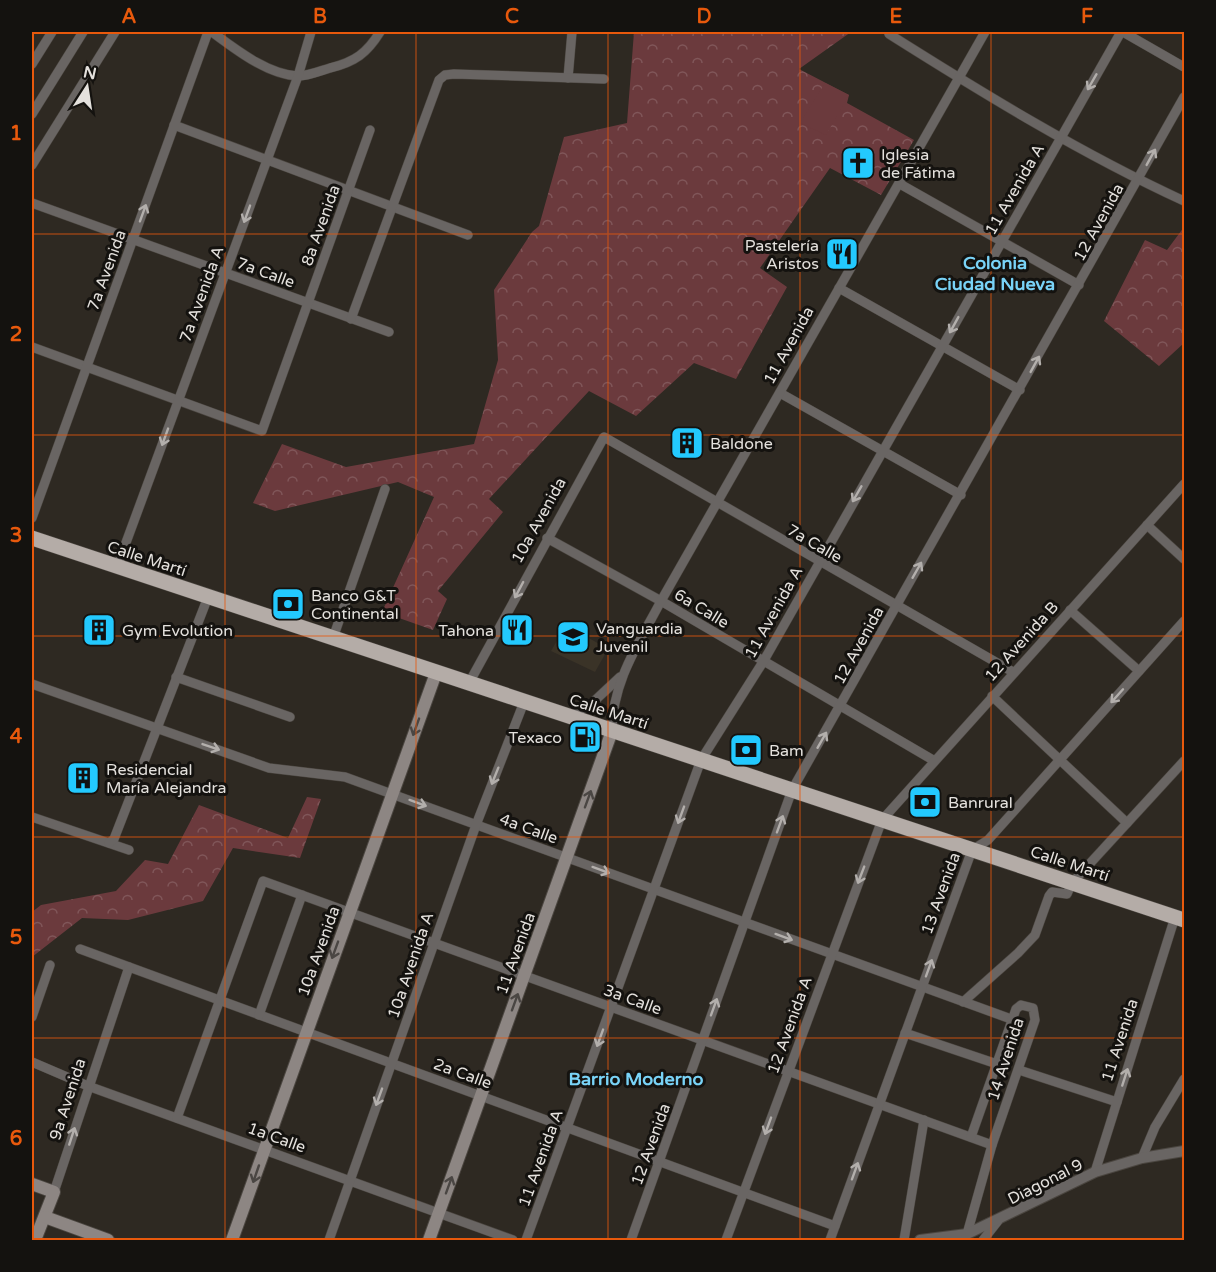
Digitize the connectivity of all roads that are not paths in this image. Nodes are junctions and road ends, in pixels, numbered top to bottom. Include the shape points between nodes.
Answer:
1 (52, 32) edge
2 (83, 32) edge
3 (115, 32) edge
4 (210, 32) edge
5 (311, 32) edge
6 (380, 32) edge
7 (572, 32) edge
8 (985, 32) edge
9 (1122, 32) edge
10 (889, 34) dead end
11 (32, 64) edge
12 (1185, 67) edge
13 (298, 76) junction
14 (568, 78) junction
15 (959, 78) junction
16 (604, 80) dead end
17 (1185, 97) edge
18 (32, 114) edge
19 (174, 125) junction
20 (370, 130) dead end
21 (1061, 136) junction
22 (267, 159) junction
23 (32, 165) edge
24 (1138, 180) junction
25 (900, 184) junction
26 (349, 190) junction
27 (1185, 201) edge
28 (32, 203) edge
29 (392, 206) junction
30 (468, 235) dead end
31 (133, 240) junction
32 (1001, 241) junction
33 (225, 273) junction
34 (1079, 285) junction
35 (839, 288) junction
36 (308, 303) junction
37 (351, 319) junction
38 (389, 332) dead end
39 (32, 347) edge
40 (942, 348) junction
41 (87, 366) junction
42 (1020, 390) junction
43 (780, 393) junction
44 (178, 402) junction
45 (604, 437) joint
46 (882, 451) junction
47 (1185, 484) edge
48 (385, 489) dead end
49 (961, 495) junction
50 (716, 504) junction
51 (32, 518) edge
52 (1147, 525) junction
53 (32, 538) edge
54 (547, 538) junction
55 (1185, 559) edge
56 (818, 561) junction
57 (117, 567) junction
58 (208, 597) junction
59 (661, 601) junction
60 (896, 607) junction
61 (1070, 610) junction
62 (1185, 621) edge
63 (333, 638) junction
64 (763, 662) junction
65 (1139, 671) junction
66 (1013, 672) junction
67 (436, 673) junction
68 (621, 675) junction
69 (176, 677) junction
70 (469, 683) junction
71 (32, 684) edge
72 (992, 696) junction
73 (524, 702) junction
74 (841, 707) junction
75 (290, 717) dead end
76 (570, 717) junction
77 (155, 728) junction
78 (612, 731) junction
79 (701, 760) junction
80 (933, 760) junction
81 (1060, 760) junction
82 (1185, 761) edge
83 (792, 790) junction
84 (391, 794) junction
85 (32, 818) edge
86 (882, 820) junction
87 (1127, 823) junction
88 (476, 825) junction
89 (109, 843) junction
90 (129, 850) dead end
91 (972, 850) junction
92 (567, 858) junction
93 (1072, 883) junction
94 (654, 889) junction
95 (302, 895) junction
96 (349, 912) junction
97 (1182, 917) edge
98 (745, 922) junction
99 (434, 943) junction
100 (80, 949) dead end
101 (832, 954) junction
102 (50, 965) dead end
103 (129, 967) junction
104 (524, 976) junction
105 (922, 986) junction
106 (219, 1000) junction
107 (963, 1002) junction
108 (611, 1007) junction
109 (259, 1015) junction
110 (32, 1017) edge
111 (1011, 1019) junction
112 (306, 1032) junction
113 (905, 1033) junction
114 (703, 1040) junction
115 (32, 1062) edge
116 (391, 1063) junction
117 (997, 1064) junction
118 (1019, 1070) junction
119 (788, 1071) junction
120 (1185, 1079) edge
121 (88, 1086) junction
122 (481, 1096) junction
123 (1117, 1102) junction
124 (879, 1104) junction
125 (177, 1118) junction
126 (924, 1120) junction
127 (567, 1128) junction
128 (971, 1137) junction
129 (992, 1144) junction
130 (264, 1150) junction
131 (1185, 1151) edge
132 (1142, 1158) junction
133 (659, 1162) junction
134 (1095, 1172) junction
135 (350, 1181) junction
136 (32, 1184) edge
137 (54, 1192) junction
138 (744, 1192) junction
139 (439, 1214) junction
140 (45, 1216) junction
141 (998, 1221) junction
142 (835, 1226) junction
143 (966, 1234) junction
144 (34, 1240) edge
145 (108, 1240) edge
146 (232, 1240) edge
147 (329, 1240) edge
148 (429, 1240) edge
149 (513, 1240) edge
150 (526, 1240) edge
151 (631, 1240) edge
152 (726, 1240) edge
153 (830, 1240) edge
154 (904, 1240) edge
155 (920, 1240) edge
156 (983, 1240) edge

1 - 11 street
2 - 18 street
3 - 23 street
4 - 13 street via 246,57
4 - 19 street, 7a Avenida
5 - 13 street, 7a Avenida A
6 - 13 street via 369,51 338,66
7 - 14 street
8 - 15 street, 11 Avenida
9 - 12 street
9 -> 21 street, 11 Avenida A
10 - 15 street
13 - 22 street, 7a Avenida A
14 - 16 street
14 - 29 street via 445,75 439,80 426,112
15 - 21 street
15 - 25 street, 11 Avenida
24 -> 17 street, 12 Avenida
19 - 22 street
31 -> 19 street, 7a Avenida
20 - 26 street, 8a Avenida
21 - 24 street
21 - 32 street, 11 Avenida A
22 - 26 street
22 -> 33 street, 7a Avenida A
24 - 27 street
24 - 34 street, 12 Avenida
25 - 32 street
25 - 35 street, 11 Avenida
26 - 29 street
26 - 36 street, 8a Avenida
28 - 31 street, 7a Calle
29 - 30 street
29 - 37 street
31 - 33 street, 7a Calle
31 - 41 street, 7a Avenida
32 - 34 street
32 -> 40 street, 11 Avenida A
33 - 36 street, 7a Calle
33 - 44 street, 7a Avenida A
42 -> 34 street, 12 Avenida
35 - 40 street
35 - 43 street, 11 Avenida
36 - 37 street, 7a Calle
36 - 44 street, 8a Avenida via 262,431
37 - 38 street, 7a Calle
39 - 41 street
40 - 42 street
40 - 46 street, 11 Avenida A
41 - 44 street
41 - 51 street, 7a Avenida
42 - 49 street, 12 Avenida
43 - 46 street
43 - 50 street, 11 Avenida
44 -> 57 street, 7a Avenida A
45 - 50 street, 7a Calle
45 - 54 street, 10a Avenida
46 - 49 street
46 -> 56 street, 11 Avenida A
47 - 52 street, 12 Avenida B
48 - 63 street
60 -> 49 street, 12 Avenida
50 - 56 street, 7a Calle
50 - 59 street, 11 Avenida
52 - 55 street
52 - 61 street, 12 Avenida B
53 - 57 highway, Calle Martí
54 - 59 street, 6a Calle
54 -> 70 street, 10a Avenida
56 - 60 street, 7a Calle
56 - 64 street, 11 Avenida A
57 - 58 highway, Calle Martí
58 - 63 highway, Calle Martí
58 - 69 street
59 - 64 street, 6a Calle
59 - 68 street, 11 Avenida
60 - 66 street, 7a Calle
60 - 74 street, 12 Avenida
61 - 65 street
61 - 66 street, 12 Avenida B
62 - 65 street, 13 Avenida
63 - 67 highway, Calle Martí
64 - 74 street, 6a Calle
64 - 79 street, 11 Avenida A
65 -> 81 street, 13 Avenida
66 - 72 street, 12 Avenida B
67 - 70 highway, Calle Martí
67 -> 84 main road, 10a Avenida
68 - 76 street, 11 Avenida via 598,698
68 - 78 street, 11 Avenida
69 - 75 street
69 - 77 street
70 - 73 highway, Calle Martí
71 - 77 street, 4a Calle
72 - 80 street, 12 Avenida B
72 - 81 street
73 - 76 highway, Calle Martí
73 -> 88 street, 10a Avenida A
74 - 80 street, 6a Calle
83 -> 74 street, 12 Avenida
76 - 78 highway, Calle Martí
77 -> 84 street, 4a Calle via 269,768 333,774
77 - 89 street via 114,839
78 - 79 highway, Calle Martí
92 -> 78 main road, 11 Avenida
79 - 83 highway, Calle Martí
79 -> 94 street, 11 Avenida A
80 - 86 street, 12 Avenida B
81 - 87 street
81 - 91 street, 13 Avenida via 988,840
82 - 87 street
83 - 86 highway, Calle Martí
98 -> 83 street, 12 Avenida
84 -> 88 street, 4a Calle
84 - 96 main road, 10a Avenida
85 - 89 street
86 - 91 highway, Calle Martí
86 -> 101 street, 12 Avenida A
87 - 93 street
88 - 92 street, 4a Calle
88 - 99 street, 10a Avenida A
89 - 90 street
91 - 93 highway, Calle Martí
105 -> 91 street, 13 Avenida
92 -> 94 street, 4a Calle
92 - 104 main road, 11 Avenida
93 - 97 highway, Calle Martí
93 - 107 street via 1067,894 1052,892 1035,935
94 - 98 street, 4a Calle
94 - 108 street, 11 Avenida A
95 - 96 street, 3a Calle
95 - 106 street, 3a Calle via 263,881
95 - 109 street
96 - 99 street, 3a Calle
96 -> 112 main road, 10a Avenida
123 -> 97 street, 11 Avenida
98 -> 101 street, 4a Calle
114 -> 98 street, 12 Avenida
99 - 104 street, 3a Calle
99 - 116 street, 10a Avenida A
100 - 103 street, 2a Calle
101 - 105 street, 4a Calle
101 - 119 street, 12 Avenida A
102 - 110 street
103 - 106 street, 2a Calle
103 - 121 street, 9a Avenida
104 - 108 street, 3a Calle
122 -> 104 main road, 11 Avenida
105 - 107 street, 4a Calle
105 - 113 street, 13 Avenida
106 - 109 street, 2a Calle
106 - 125 street
107 - 111 street, 4a Calle
108 - 114 street, 3a Calle
108 -> 127 street, 11 Avenida A
109 - 112 street, 2a Calle
111 - 117 street, 14 Avenida
111 - 118 street, 14 Avenida via 1018,1006 1033,1008 1035,1013
112 - 116 street, 2a Calle
112 - 130 main road, 10a Avenida
113 - 117 street
113 - 124 street, 13 Avenida
114 - 119 street, 3a Calle
114 - 133 street, 12 Avenida
115 - 121 street, 1a Calle
116 - 122 street, 2a Calle
116 -> 135 street, 10a Avenida A
117 - 128 street, 14 Avenida
118 - 123 street
118 - 129 street, 14 Avenida
119 - 124 street, 3a Calle
119 -> 138 street, 12 Avenida A
120 - 132 street via 1155,1127
121 - 125 street, 1a Calle
137 -> 121 street, 9a Avenida
122 - 127 street, 2a Calle
139 -> 122 main road, 11 Avenida
123 - 134 street, 11 Avenida
124 - 126 street, 3a Calle
142 -> 124 street, 13 Avenida
125 - 130 street, 1a Calle
126 - 128 street, 3a Calle
126 - 154 street
127 - 133 street, 2a Calle
127 - 150 street, 11 Avenida A
128 - 129 street, 3a Calle
129 - 143 street, 14 Avenida
130 - 135 street, 1a Calle
130 -> 146 main road, 10a Avenida
131 - 132 street, Diagonal 9
132 - 134 street, Diagonal 9
133 - 138 street, 2a Calle
133 - 151 street, 12 Avenida
134 - 141 street, Diagonal 9
135 - 139 street, 1a Calle
135 - 147 street, 10a Avenida A
136 - 137 main road
137 - 140 main road, 9a Avenida
138 - 142 street, 2a Calle
138 - 152 street, 12 Avenida A
139 - 148 main road, 11 Avenida
139 - 149 street, 1a Calle
140 - 144 main road, 9a Avenida
140 - 145 main road
141 - 143 street, Diagonal 9
141 - 156 street
142 - 153 street, 13 Avenida
143 - 155 street, Diagonal 9

